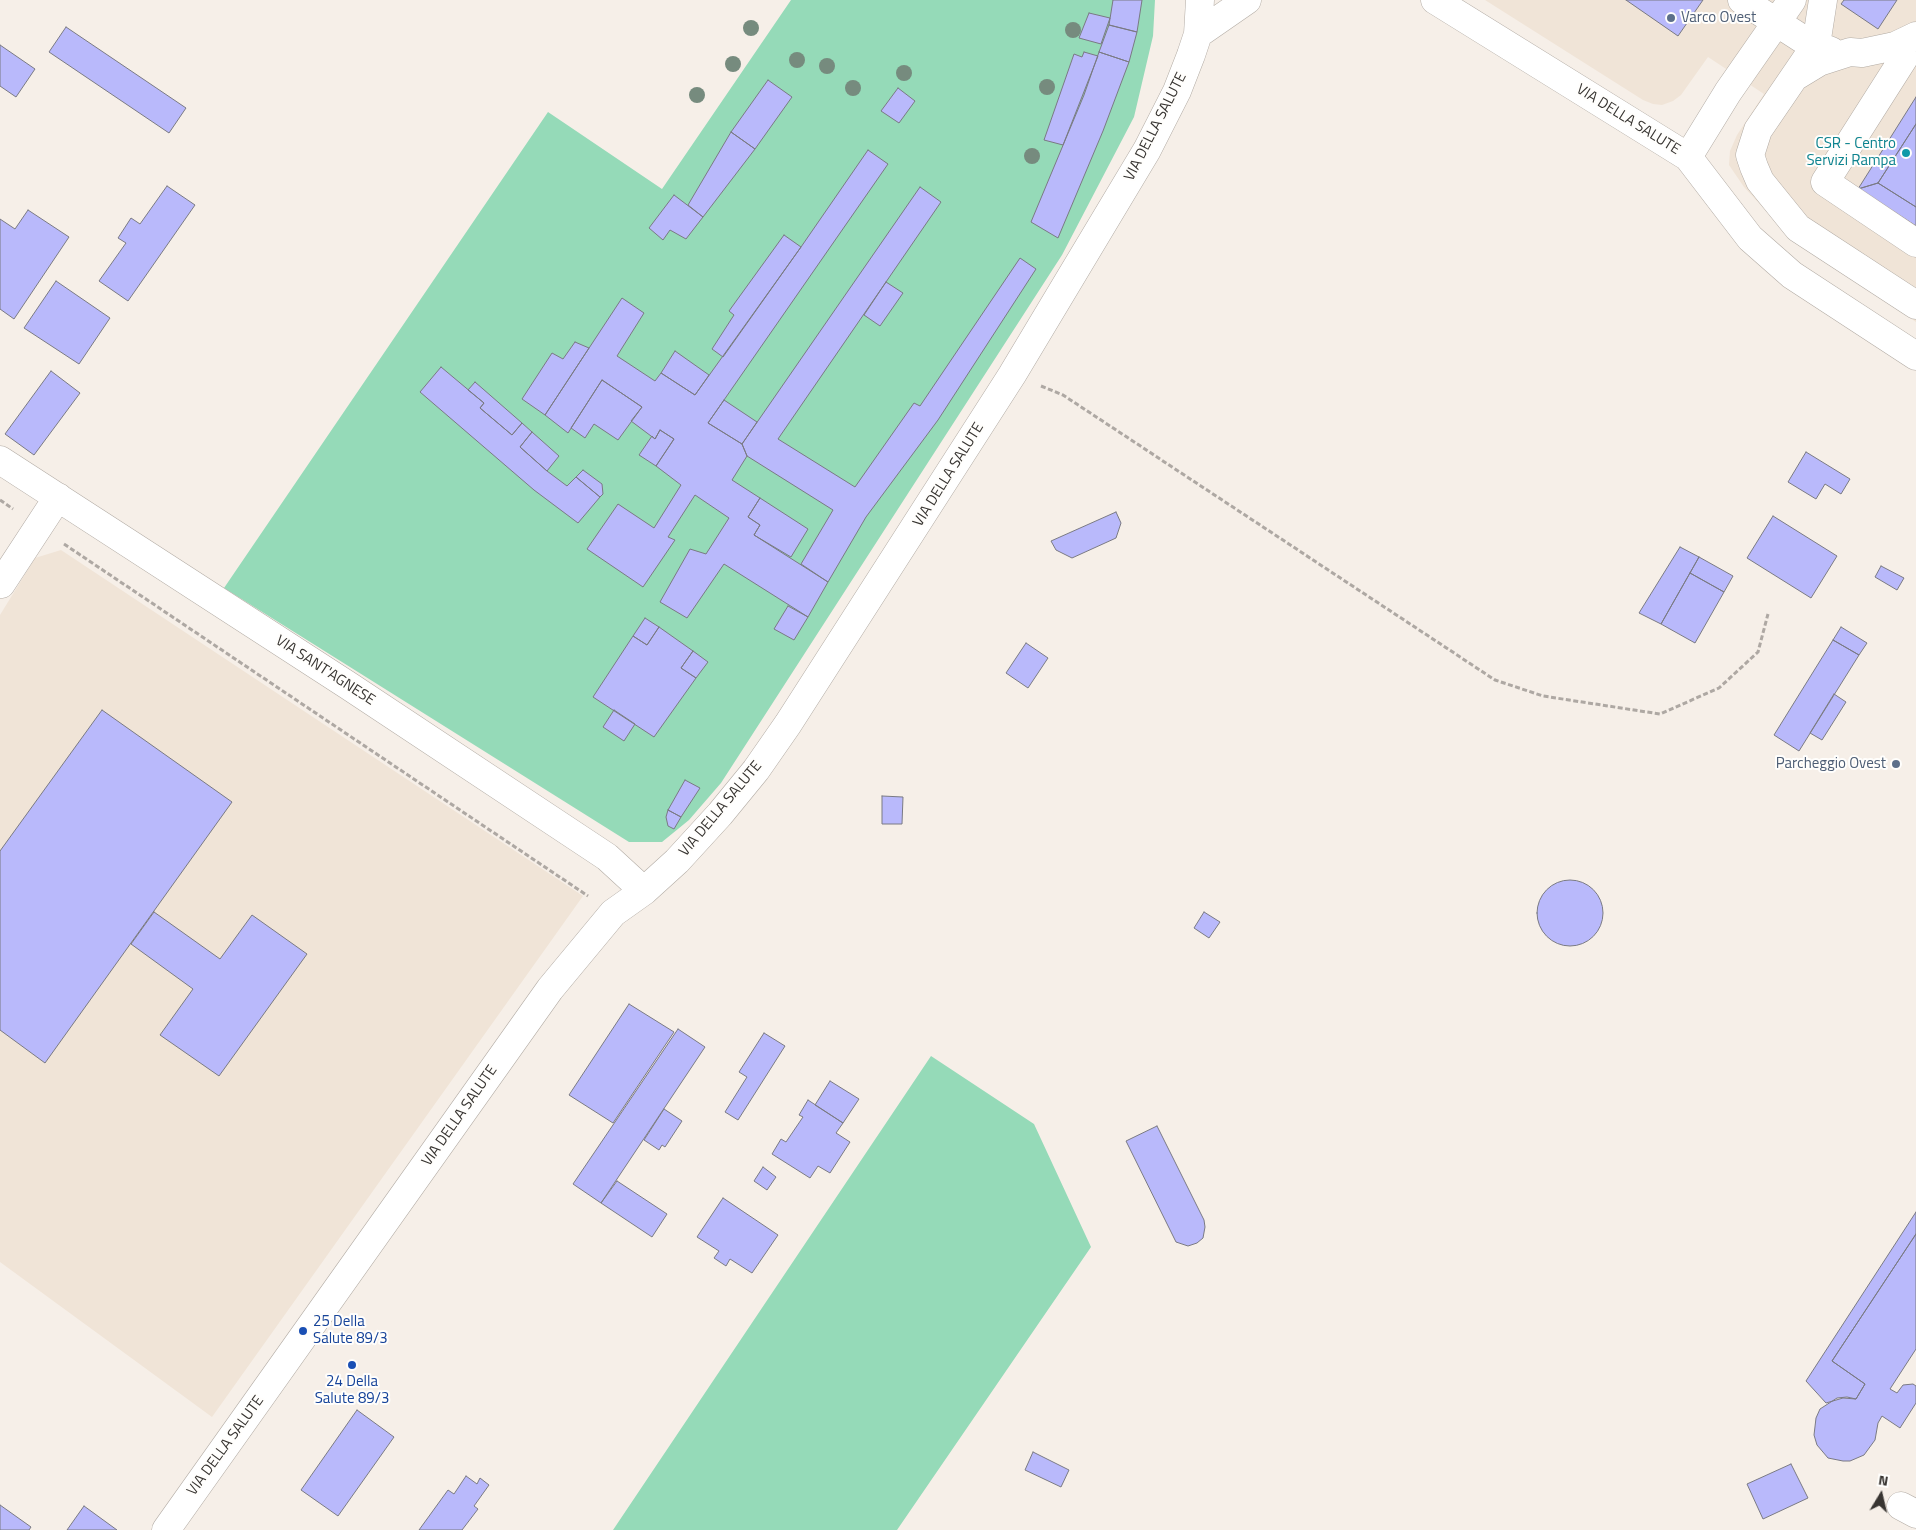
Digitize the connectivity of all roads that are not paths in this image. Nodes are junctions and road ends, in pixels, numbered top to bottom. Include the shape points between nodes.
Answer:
1 (1200, 0) edge
2 (1247, 0) edge
3 (1435, 0) edge
4 (1742, 0) edge
5 (1792, 0) edge
6 (1823, 0) edge
7 (1776, 22) junction
8 (1198, 34) junction
9 (1916, 37) edge
10 (1816, 45) junction
11 (1850, 52) junction
12 (1794, 77) junction
13 (1688, 157) junction
14 (1916, 243) edge
15 (1916, 305) edge
16 (1916, 356) edge
17 (0, 460) edge
18 (58, 497) junction
19 (1, 584) edge
20 (644, 891) junction
21 (166, 1530) edge

1 - 8 street, VIA DELLA SALUTE
2 - 8 street
3 - 13 street, VIA DELLA SALUTE
4 - 7 street
5 - 7 street
6 - 10 street
7 - 10 street
7 - 13 street
8 - 20 street, VIA DELLA SALUTE via 1177,91 1147,150 1012,375 799,707 756,770 720,814
9 - 11 street via 1895,46 1862,53
9 - 14 street via 1825,182
10 - 11 street via 1834,52
10 - 12 street
11 - 12 street via 1819,62
12 - 15 street via 1758,130 1750,154 1760,181 1798,228
13 - 16 street, VIA DELLA SALUTE via 1750,238 1792,275
17 - 18 street, VIA SANT'AGNESE
18 - 19 street
18 - 20 street, VIA SANT'AGNESE via 598,851
20 - 21 street, VIA DELLA SALUTE via 614,913 550,988

